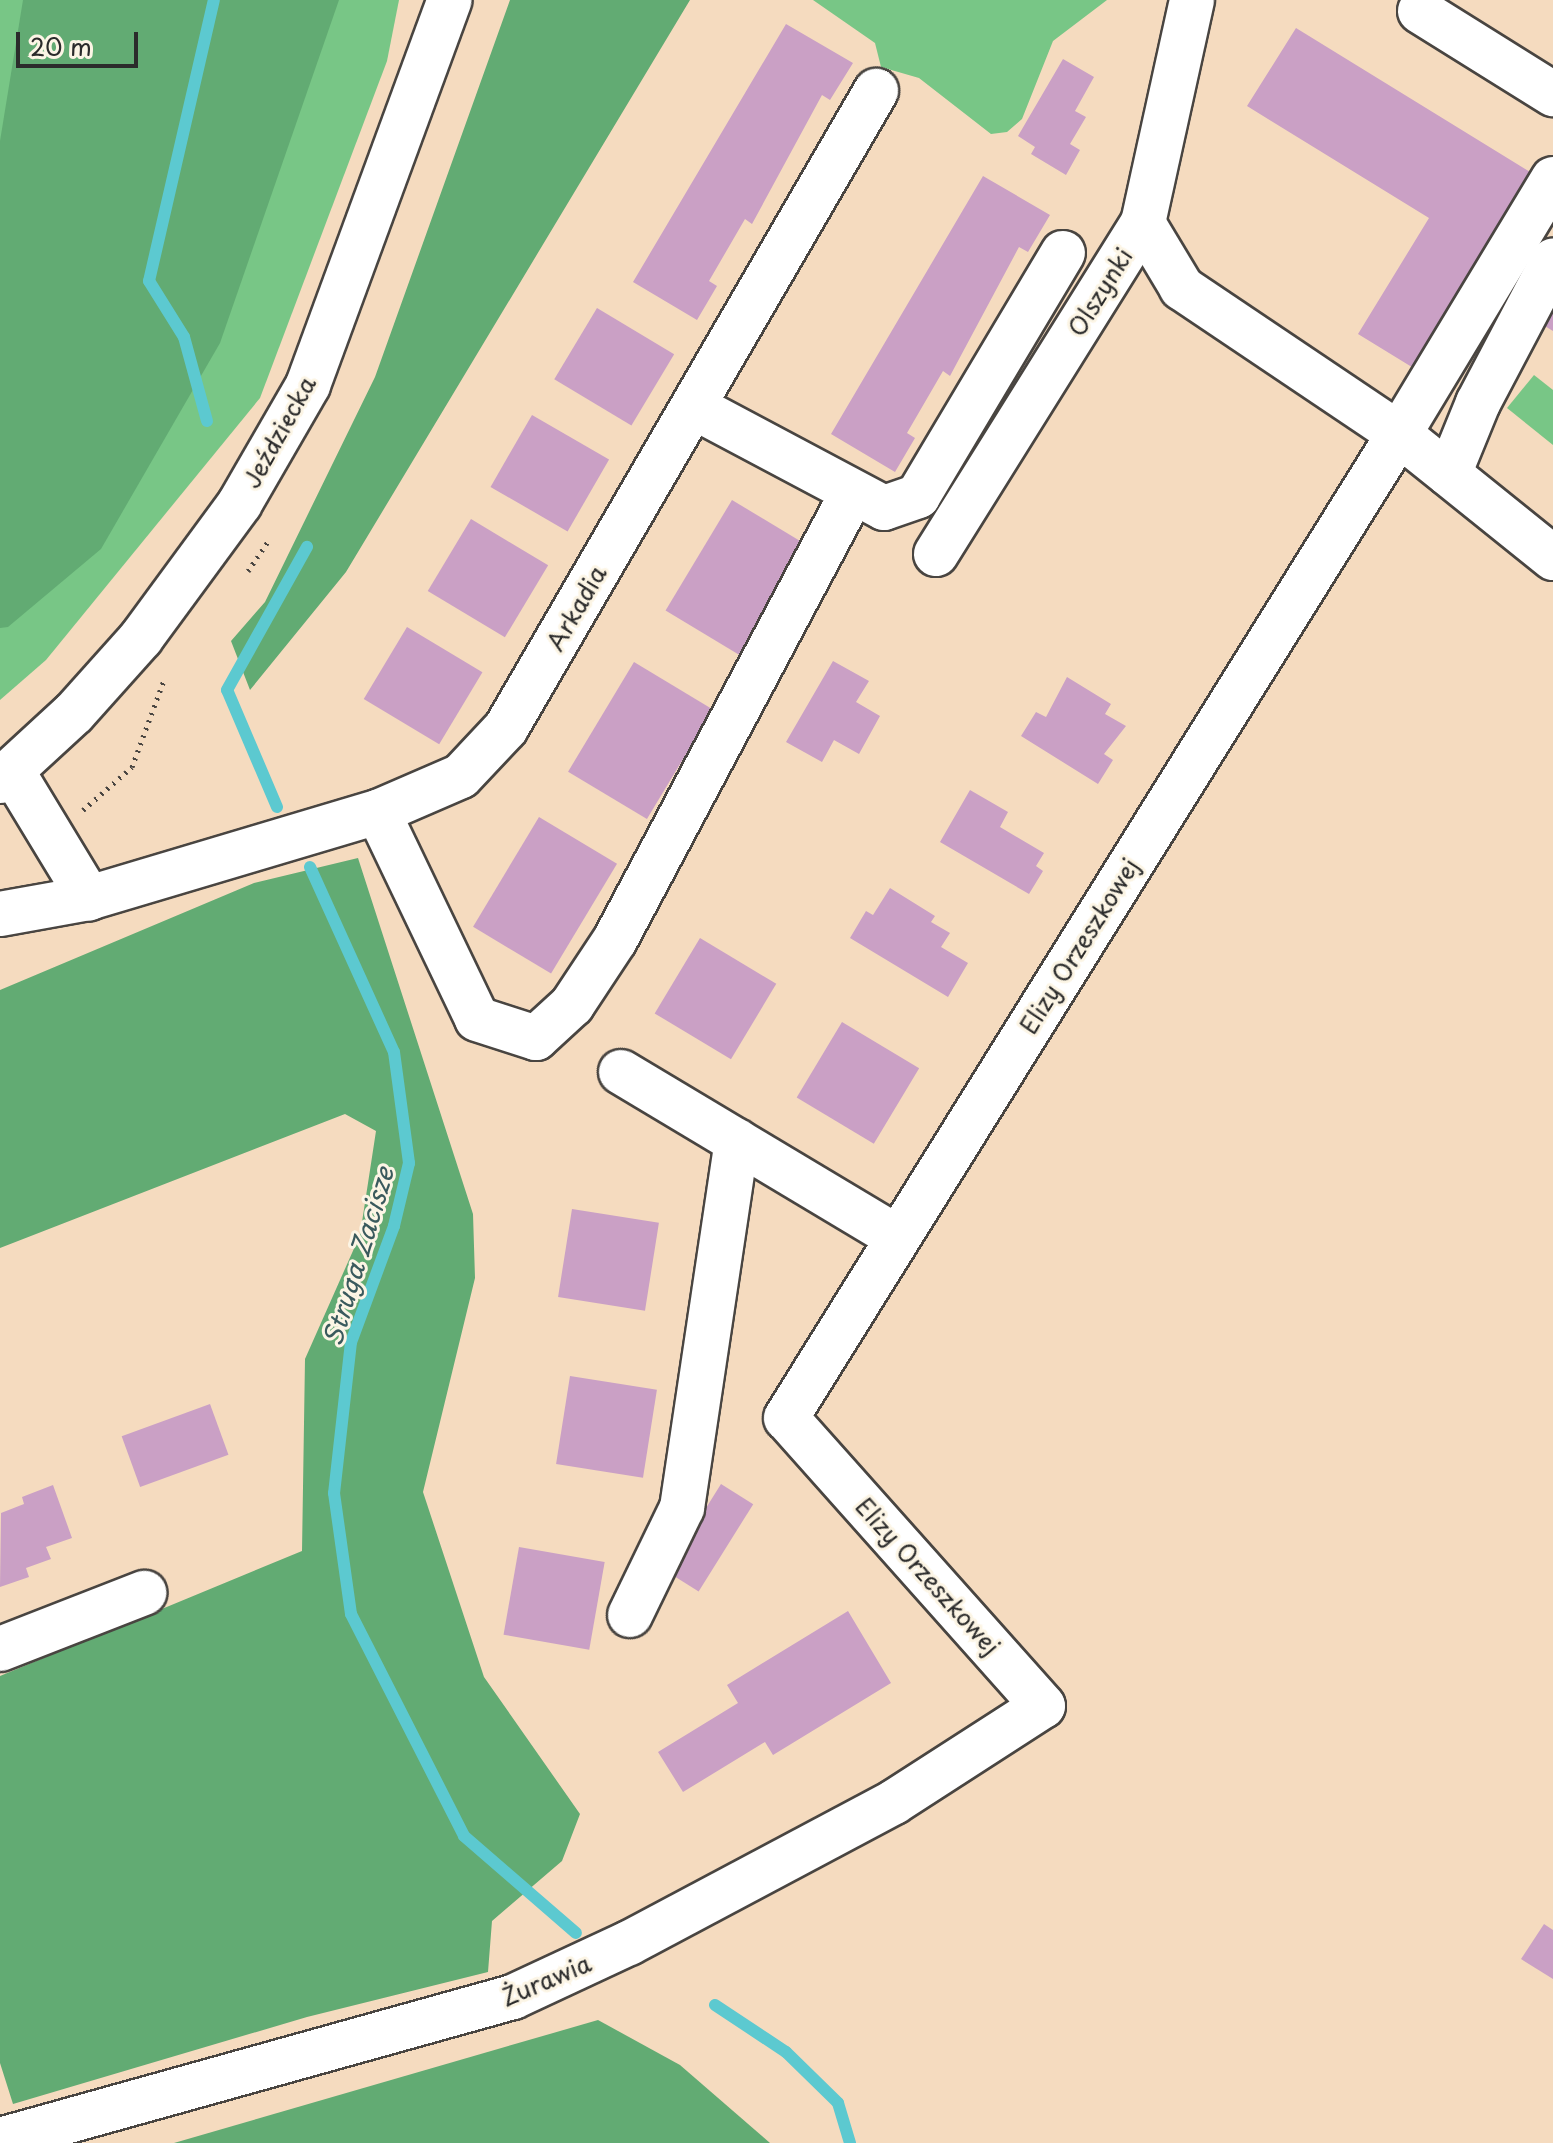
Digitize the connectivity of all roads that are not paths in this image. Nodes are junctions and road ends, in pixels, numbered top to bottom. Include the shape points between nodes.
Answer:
1 (1192, 0) edge
2 (446, 5) edge
3 (1420, 11) dead end
4 (876, 91) dead end
5 (1553, 94) edge
6 (1553, 179) edge
7 (1143, 223) junction
8 (1063, 253) dead end
9 (1553, 261) edge
10 (694, 407) junction
11 (1399, 434) junction
12 (1449, 474) junction
13 (853, 492) junction
14 (936, 554) dead end
15 (1553, 558) edge
16 (6, 776) edge
17 (378, 812) junction
18 (89, 898) junction
19 (0, 914) edge
20 (621, 1072) dead end
21 (737, 1141) junction
22 (897, 1237) junction
23 (144, 1593) dead end
24 (630, 1615) dead end
25 (0, 1649) edge
26 (1043, 1706) joint
27 (0, 2140) edge

1 - 7 street, Olszynki
2 - 16 street, Jeździecka via 308,385 187,582 74,713
3 - 5 street
4 - 10 street, Arkadia
6 - 11 street, Elizy Orzeszkowej
7 - 11 street via 1182,288
7 - 14 street, Olszynki
8 - 13 street via 918,496 884,508
9 - 12 street via 1478,403
10 - 13 street
10 - 17 street, Arkadia via 506,728 461,776
11 - 12 street
11 - 22 street, Elizy Orzeszkowej
12 - 15 street
13 - 17 street via 615,940 572,1005 536,1038 477,1019
16 - 18 street
17 - 18 street, Arkadia
18 - 19 street, Arkadia
20 - 21 street
21 - 22 street
21 - 24 street via 682,1508
22 - 26 street, Elizy Orzeszkowej via 786,1418
23 - 25 street
26 - 27 street, Żurawia via 894,1802 629,1943 513,1997

